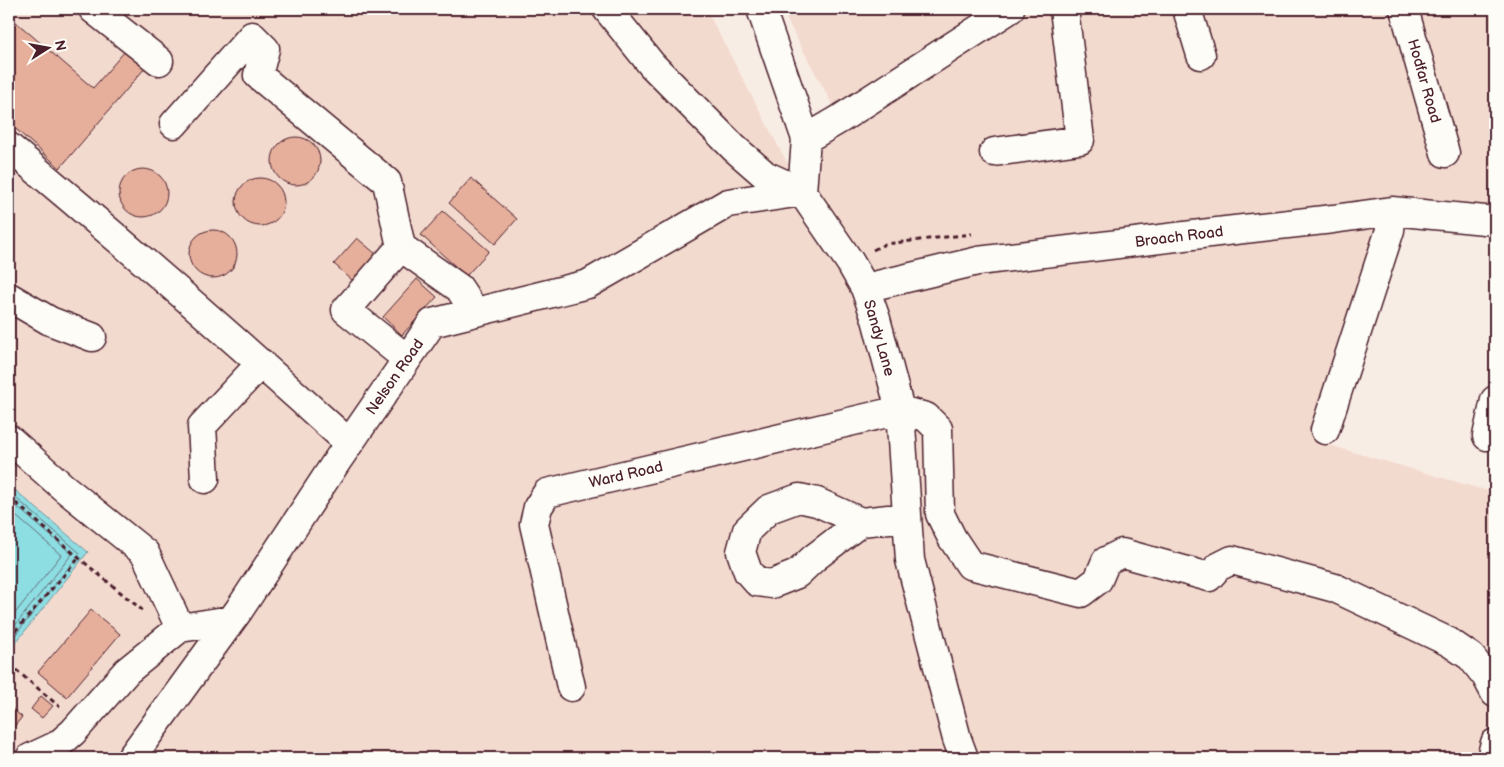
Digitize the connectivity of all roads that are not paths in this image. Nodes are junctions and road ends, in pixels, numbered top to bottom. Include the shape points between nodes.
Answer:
1 (93, 9) edge
2 (607, 9) edge
3 (761, 9) edge
4 (1010, 9) edge
5 (1064, 9) edge
6 (1187, 9) edge
7 (1404, 9) edge
8 (1201, 55) dead end
9 (159, 60) dead end
10 (174, 124) dead end
11 (806, 139) junction
12 (9, 147) edge
13 (994, 152) dead end
14 (1445, 152) dead end
15 (802, 192) junction
16 (1392, 211) junction
17 (1495, 221) edge
18 (401, 247) junction
19 (864, 288) junction
20 (9, 297) edge
21 (475, 312) junction
22 (92, 337) dead end
23 (407, 359) junction
24 (261, 363) junction
25 (1495, 400) edge
26 (900, 410) junction
27 (1325, 430) dead end
28 (1487, 436) dead end
29 (9, 439) edge
30 (349, 443) junction
31 (205, 479) dead end
32 (907, 516) junction
33 (861, 522) dead end
34 (231, 620) junction
35 (176, 631) junction
36 (571, 686) dead end
37 (1495, 693) edge
38 (1495, 743) edge
39 (30, 758) edge
40 (131, 758) edge
41 (964, 758) edge
42 (1491, 758) edge

1 - 9 street
2 - 15 street via 652,65 734,148 765,175
3 - 11 street
4 - 11 street
5 - 13 street via 1080,140
6 - 8 street
7 - 14 street, Hodfar Road
10 - 18 street via 252,36 265,48 258,75 387,182
11 - 15 street
12 - 24 street
15 - 19 street, Sandy Lane
15 - 21 street, Nelson Road via 728,203 588,284
16 - 17 street, Broach Road
16 - 19 street, Broach Road via 978,261
16 - 27 street via 1390,230
18 - 21 street via 459,288
18 - 23 street via 346,310
19 - 26 street, Sandy Lane via 876,319
20 - 22 street via 50,321
21 - 23 street, Nelson Road via 432,323
23 - 30 street, Nelson Road
24 - 30 street
24 - 31 street via 202,426
25 - 28 street
26 - 32 street, Sandy Lane
26 - 36 street, Ward Road via 546,493 534,524
26 - 37 street via 926,417 938,429 940,514 970,565 1081,593 1098,580 1106,562 1122,553 1209,577 1218,567 1232,560 1335,588 1449,642 1471,658
29 - 35 street via 145,554
30 - 34 street, Nelson Road
32 - 33 street
32 - 41 street, Sandy Lane via 910,560
34 - 35 street
34 - 40 street, Nelson Road
35 - 39 street via 127,671 73,732 58,745
38 - 42 street

